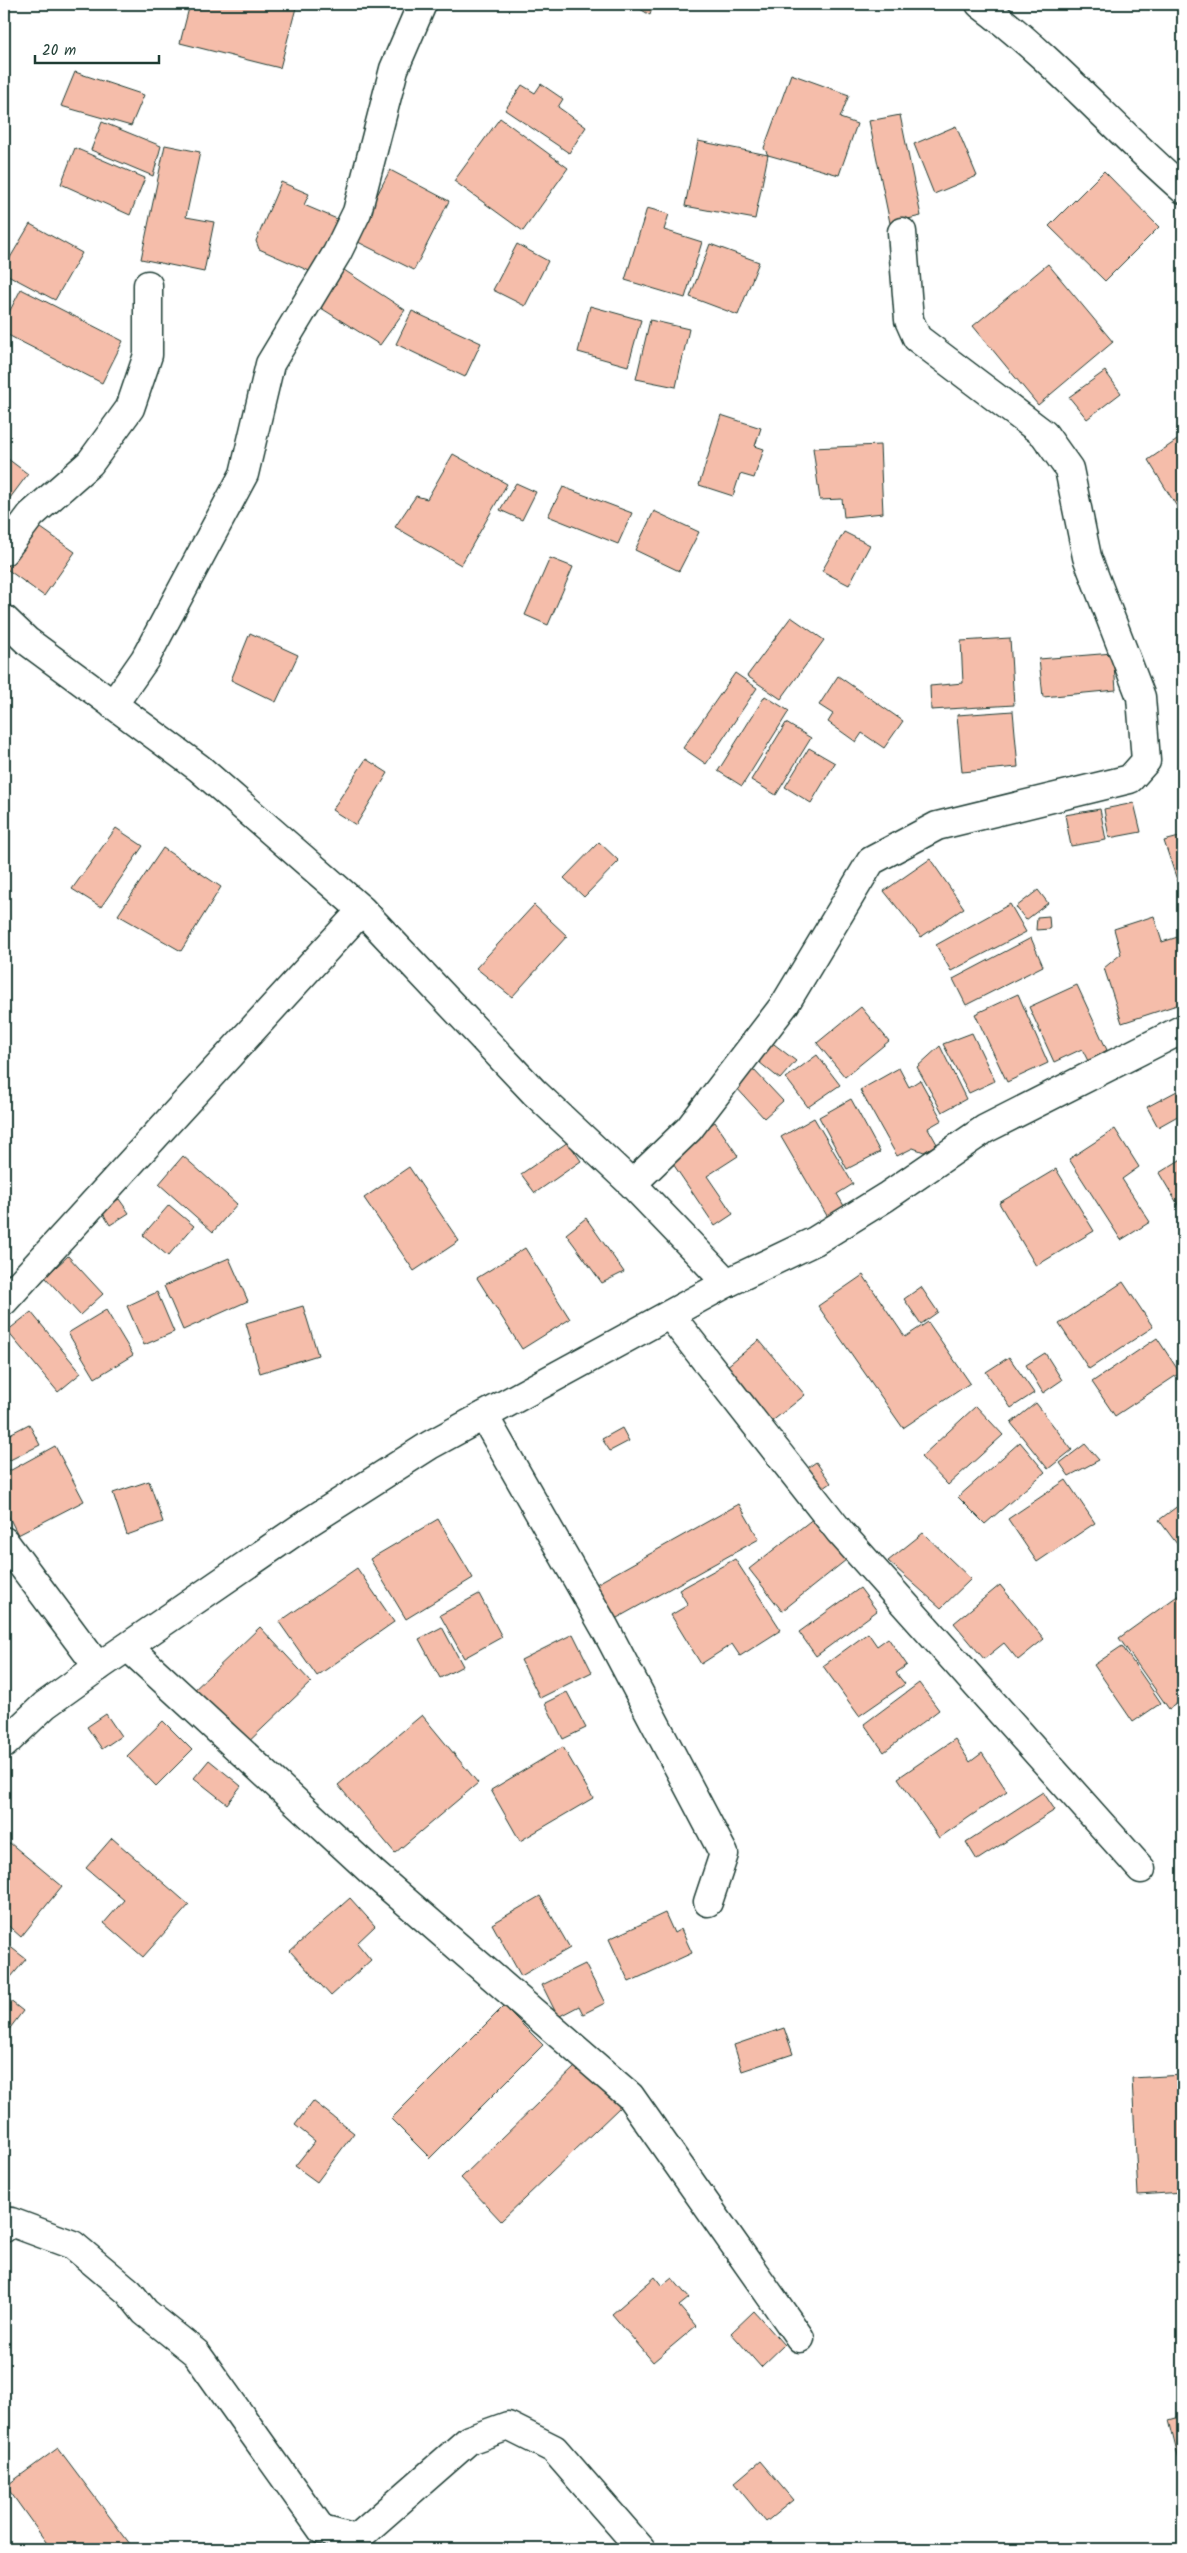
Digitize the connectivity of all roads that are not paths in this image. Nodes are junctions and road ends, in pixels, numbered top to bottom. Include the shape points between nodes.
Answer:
1 (422, 4) edge
2 (994, 8) edge
3 (1183, 189) edge
4 (902, 232) dead end
5 (148, 285) dead end
6 (4, 551) edge
7 (4, 618) edge
8 (113, 705) junction
9 (362, 910) junction
10 (1183, 1029) edge
11 (632, 1184) junction
12 (727, 1283) junction
13 (4, 1302) edge
14 (670, 1315) junction
15 (484, 1416) junction
16 (4, 1541) edge
17 (128, 1646) junction
18 (98, 1667) junction
19 (4, 1744) edge
20 (1142, 1869) dead end
21 (708, 1902) dead end
22 (4, 2228) edge
23 (800, 2338) dead end
24 (338, 2540) edge
25 (641, 2549) edge

1 - 8 street via 394,69 357,212 337,253 270,364 244,474 144,659
2 - 3 street via 1135,147
4 - 11 street via 909,320 917,338 1044,434 1069,469 1088,557 1141,697 1146,761 1130,779 937,826 871,861 785,1004 689,1129
5 - 6 street via 148,355 130,408 90,464 31,515
7 - 8 street via 27,641
8 - 9 street via 199,768
9 - 11 street via 534,1092
9 - 13 street
10 - 12 street via 985,1129 886,1197 822,1236
11 - 12 street
12 - 14 street
14 - 15 street
14 - 20 street via 840,1532
15 - 17 street via 381,1476
15 - 21 street via 605,1628 724,1854
16 - 18 street
17 - 18 street
17 - 23 street via 373,1873 630,2096
18 - 19 street via 45,1705
22 - 24 street via 11,2222 73,2245 129,2292 145,2312 196,2353 322,2530
24 - 25 street via 356,2539 469,2440 508,2426 554,2449

